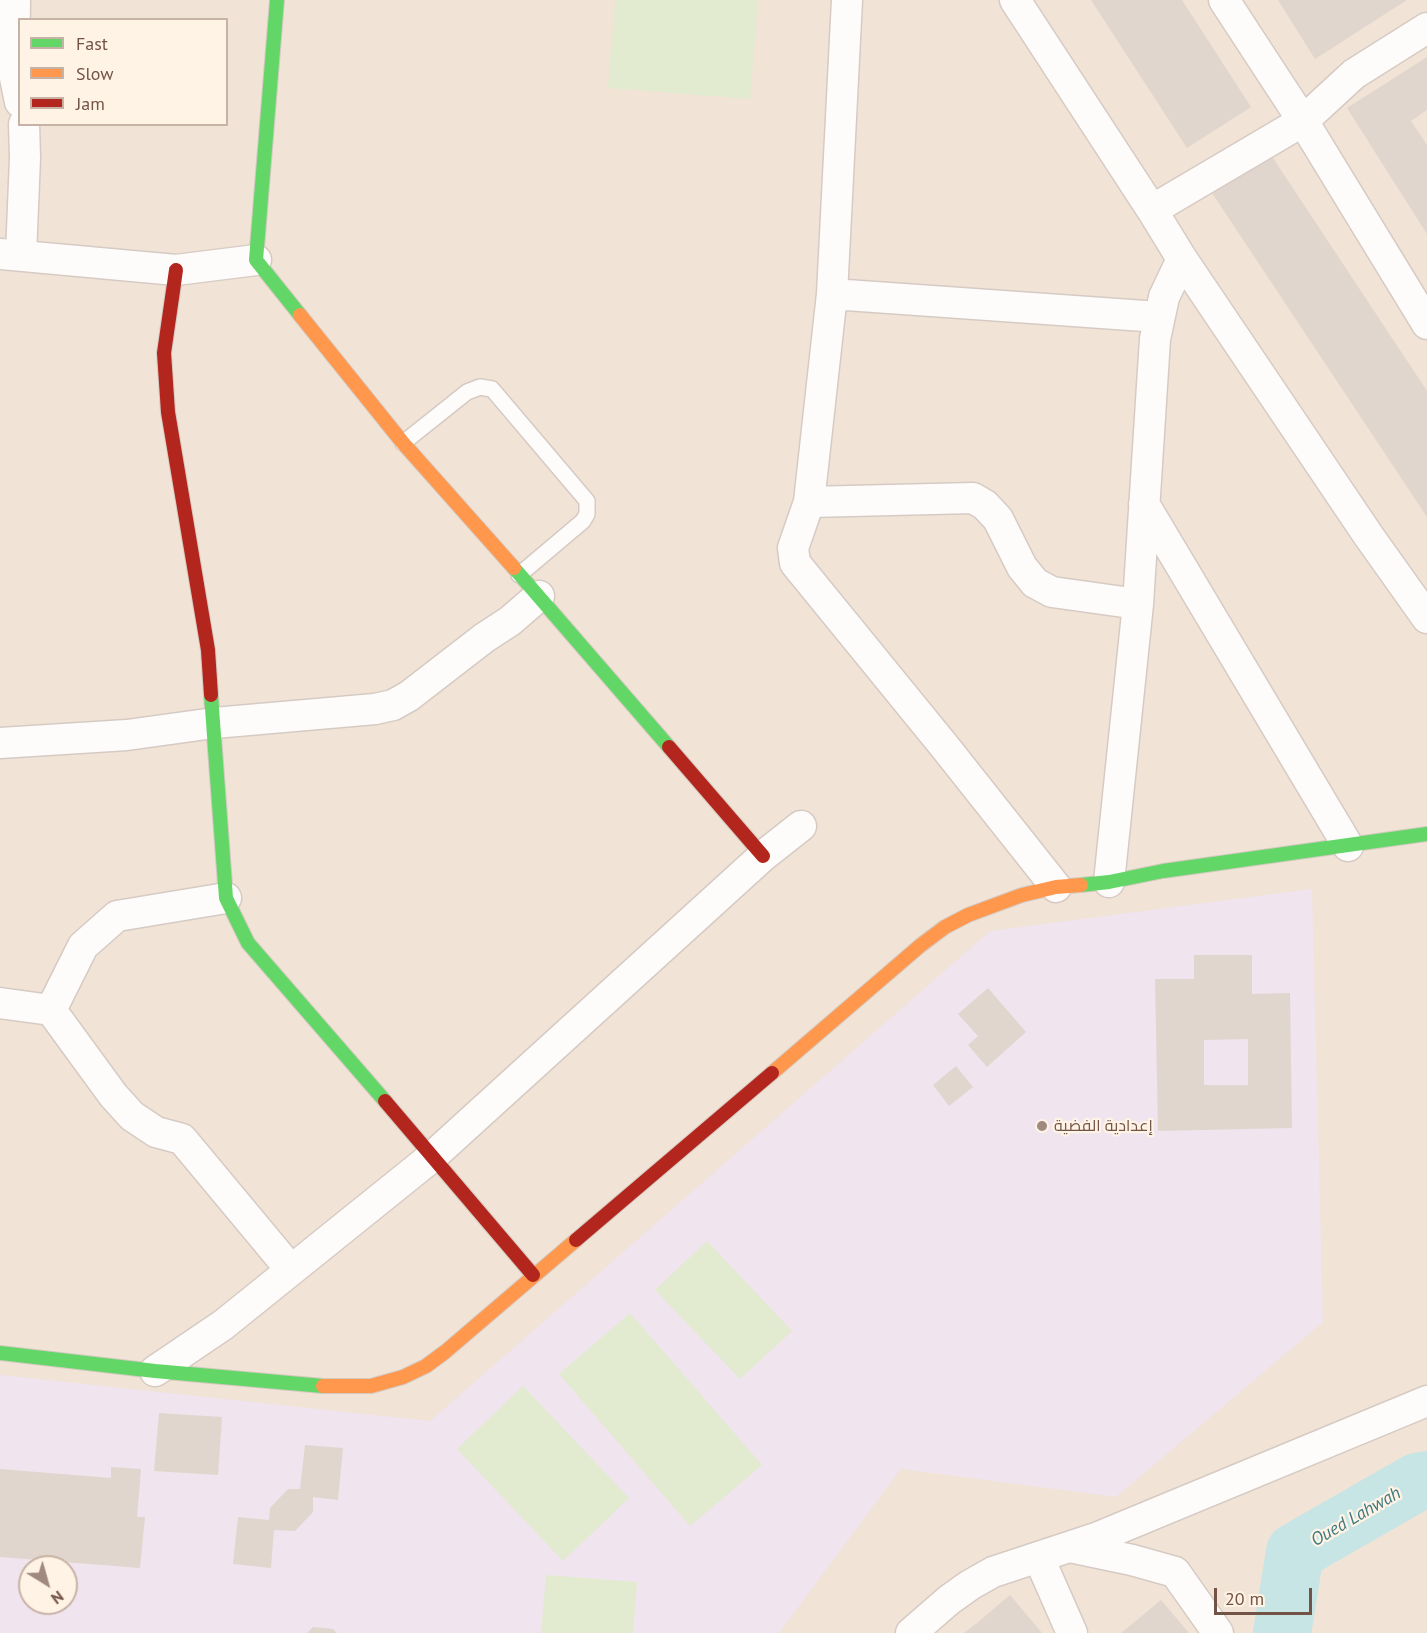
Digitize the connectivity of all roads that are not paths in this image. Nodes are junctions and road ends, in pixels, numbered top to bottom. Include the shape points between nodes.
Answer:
1 (15, 0) edge
2 (277, 0) edge
3 (847, 0) edge
4 (1015, 0) edge
5 (1224, 0) edge
6 (1427, 28) edge
7 (18, 90) edge
8 (1303, 121) junction
9 (24, 126) edge
10 (1152, 210) junction
11 (10, 255) edge
12 (1182, 259) junction
13 (256, 261) junction
14 (176, 270) junction
15 (832, 294) junction
16 (1159, 317) junction
17 (1427, 323) edge
18 (403, 443) junction
19 (809, 502) junction
20 (1144, 504) junction
21 (529, 586) junction
22 (1138, 604) junction
23 (1427, 618) edge
24 (214, 723) junction
25 (0, 743) edge
26 (801, 826) dead end
27 (1427, 834) edge
28 (1348, 846) junction
29 (762, 856) junction
30 (1109, 882) junction
31 (1056, 887) junction
32 (226, 898) junction
33 (0, 1004) edge
34 (51, 1010) junction
35 (433, 1156) junction
36 (291, 1270) junction
37 (533, 1275) junction
38 (0, 1353) edge
39 (155, 1371) junction
40 (1427, 1401) edge
41 (1070, 1546) junction
42 (1039, 1558) junction
43 (911, 1633) edge
44 (1072, 1633) edge
45 (1218, 1633) edge

1 - 7 street
2 - 13 street
3 - 15 street
4 - 10 street
5 - 8 street
6 - 8 street via 1354,74
8 - 10 street
8 - 17 street
9 - 11 street via 25,158
10 - 12 street
11 - 14 street
12 - 16 street
12 - 23 street
13 - 14 street
13 - 18 street
14 - 24 street via 164,353 168,412 208,650
15 - 16 street
15 - 19 street
16 - 20 street
18 - 21 street
18 - 21 lane via 467,392 480,387 492,389 586,501 583,521
19 - 22 street via 973,498 998,519 1022,567 1035,583 1052,592
19 - 31 street via 793,548 795,563
20 - 22 street
20 - 28 street
21 - 24 street via 510,621 393,705
21 - 29 street
22 - 30 street
24 - 25 street via 127,735
24 - 32 street
26 - 29 street
27 - 28 street
28 - 30 street
29 - 35 street
30 - 31 street
31 - 37 street via 987,907 945,927
32 - 34 street via 117,916 83,946
32 - 35 street via 248,944
33 - 34 street
34 - 36 street via 132,1116 156,1132 182,1139
35 - 36 street
35 - 37 street
36 - 39 street via 223,1326
37 - 39 street via 426,1366 371,1386 333,1387
38 - 39 street
40 - 41 street
41 - 42 street
41 - 45 street via 1175,1572
42 - 43 street via 993,1572 970,1585
42 - 44 street

